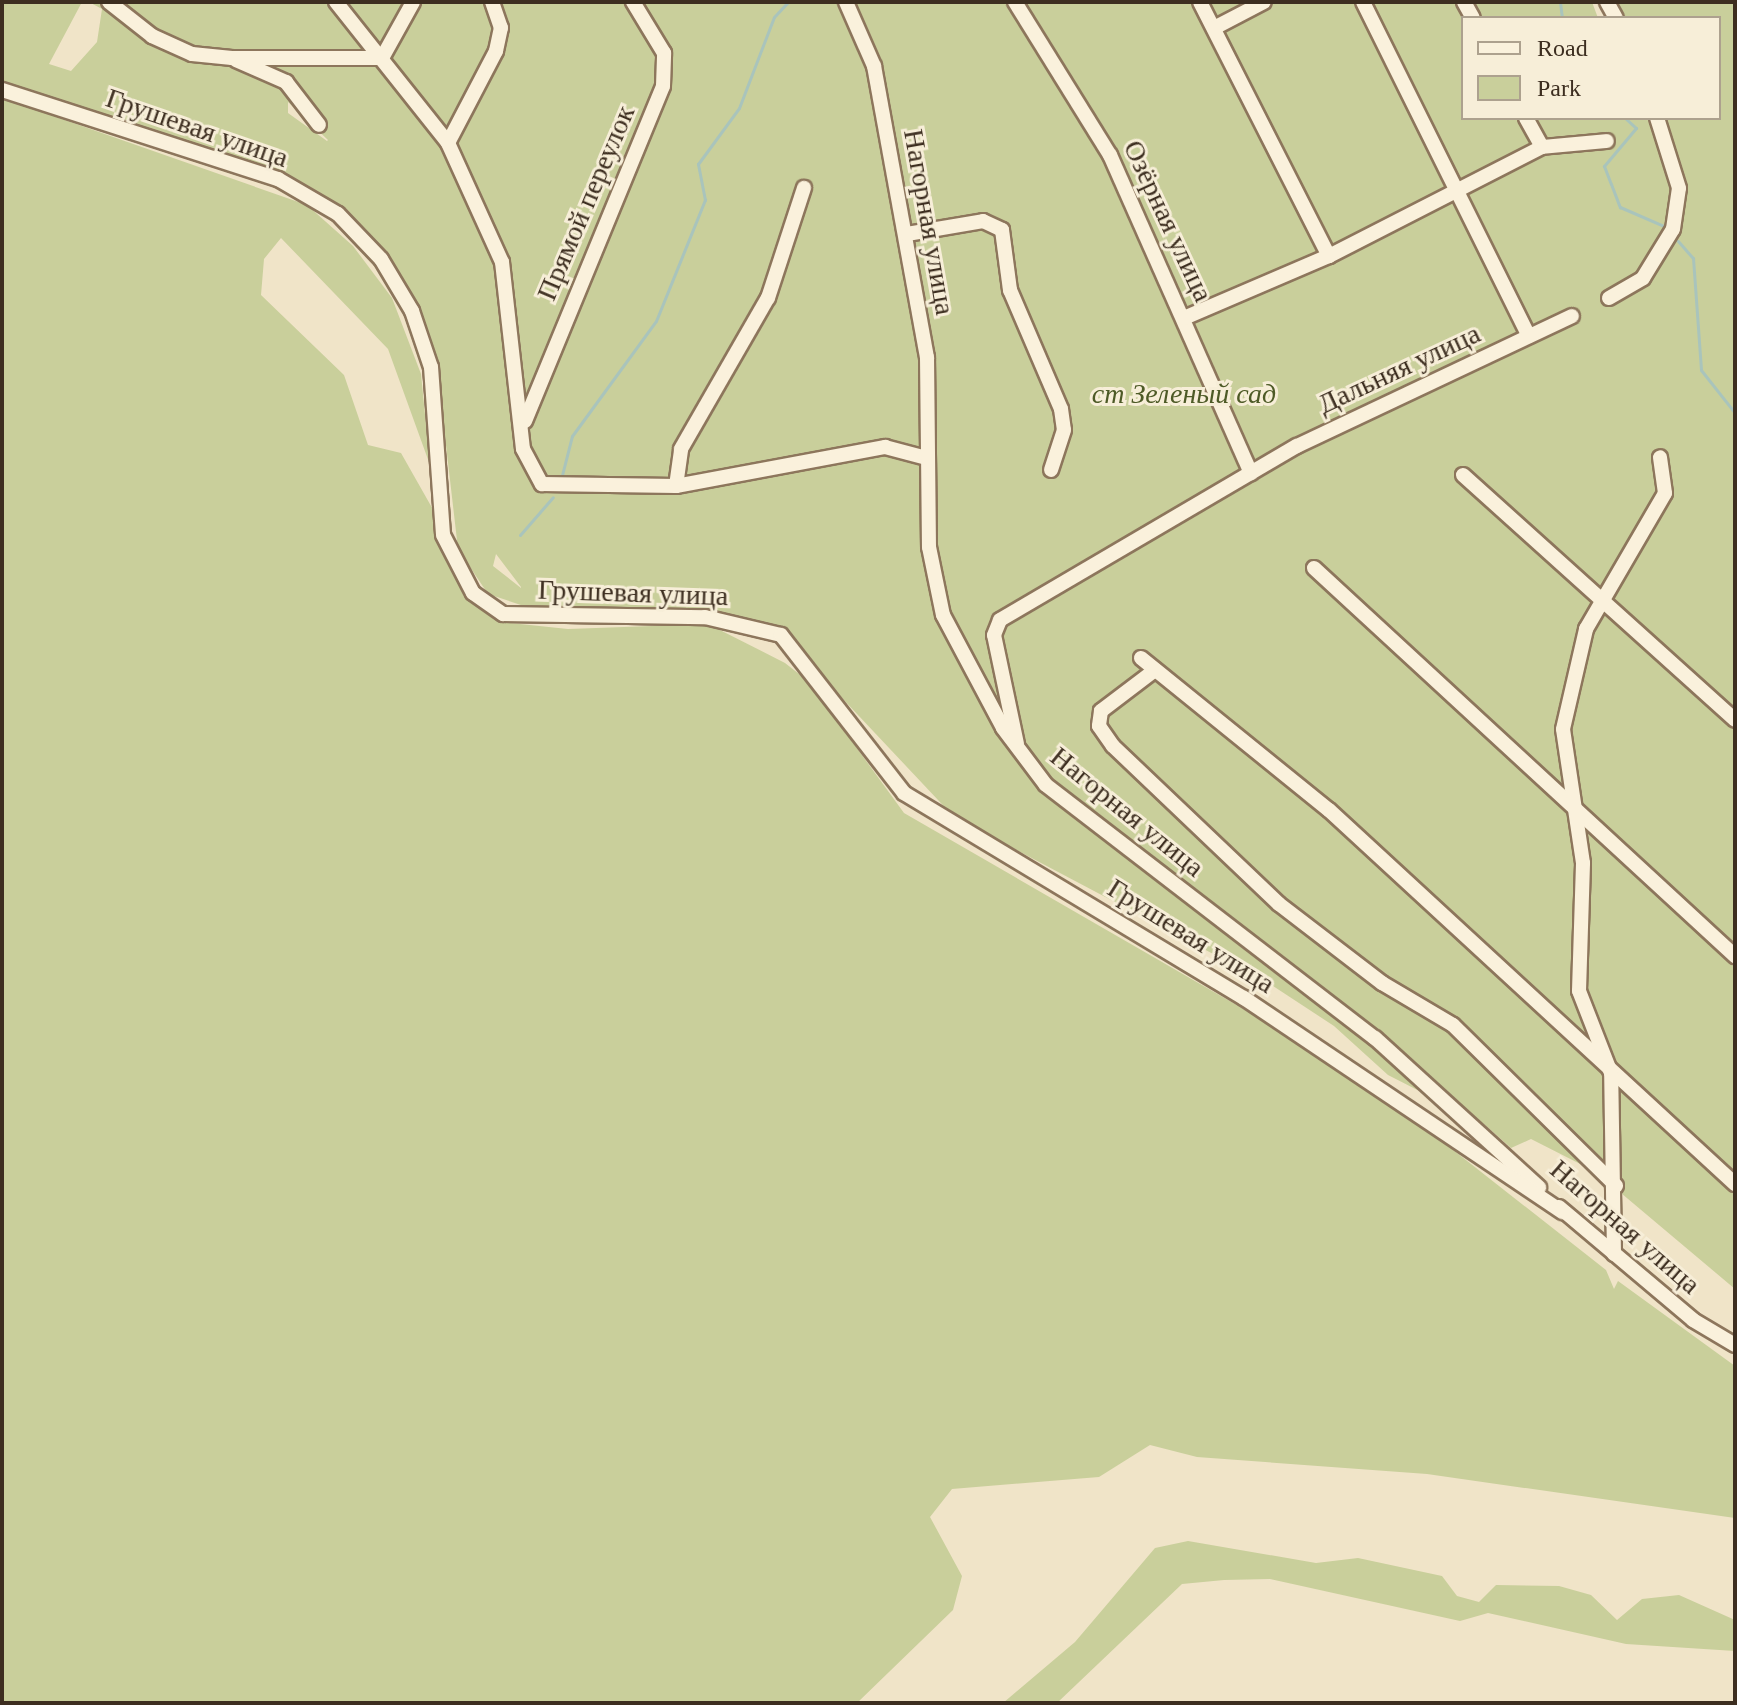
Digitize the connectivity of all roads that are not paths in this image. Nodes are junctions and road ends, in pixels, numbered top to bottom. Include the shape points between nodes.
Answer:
1 (109, 2) edge
2 (336, 2) edge
3 (413, 2) edge
4 (492, 2) edge
5 (633, 2) edge
6 (846, 2) edge
7 (1015, 2) edge
8 (1200, 2) edge
9 (1264, 2) edge
10 (1363, 2) edge
11 (1214, 28) junction
12 (232, 58) junction
13 (382, 58) junction
14 (2, 90) edge
15 (1527, 120) edge
16 (1658, 120) edge
17 (319, 125) dead end
18 (1607, 141) dead end
19 (448, 143) junction
20 (1542, 147) junction
21 (804, 188) dead end
22 (1461, 188) junction
23 (907, 234) junction
24 (1329, 256) junction
25 (1609, 298) dead end
26 (1572, 316) dead end
27 (1184, 318) junction
28 (1529, 336) junction
29 (523, 427) junction
30 (1660, 457) dead end
31 (927, 458) junction
32 (1051, 470) dead end
33 (1251, 473) junction
34 (1463, 475) dead end
35 (676, 486) junction
36 (1314, 568) dead end
37 (1601, 600) junction
38 (1141, 658) dead end
39 (1155, 670) junction
40 (1735, 720) edge
41 (1020, 756) junction
42 (1572, 801) junction
43 (1735, 956) edge
44 (1611, 1073) junction
45 (1735, 1184) edge
46 (1616, 1186) junction
47 (1563, 1212) junction
48 (1614, 1254) junction
49 (1735, 1345) edge

1 - 12 street via 152,36 192,54
2 - 13 street
3 - 13 street
4 - 19 street via 501,28 496,51
5 - 29 street, Прямой переулок via 664,53 663,86
6 - 23 street, Нагорная улица via 874,66
7 - 27 street, Озёрная улица via 1090,116
8 - 11 street
9 - 11 street
10 - 22 street
11 - 24 street
12 - 13 street
12 - 17 street via 286,82
13 - 19 street
14 - 47 street, Грушевая улица via 278,179 338,214 381,259 412,311 431,367 443,535 473,593 503,614 705,617 781,635 904,793 1244,998
15 - 20 street
16 - 25 street via 1679,188 1673,229 1643,278
18 - 20 street
19 - 29 street via 502,262
20 - 22 street
21 - 35 street via 768,298 681,449
22 - 24 street
22 - 28 street
23 - 31 street, Нагорная улица via 927,357
23 - 32 street via 983,221 1002,230 1010,290 1061,409 1064,430
24 - 27 street
26 - 28 street, Дальняя улица
27 - 33 street, Озёрная улица
28 - 33 street, Дальняя улица
29 - 35 street via 532,475 542,484
30 - 37 street via 1665,493 1658,510 1620,560
31 - 35 street via 885,447
31 - 41 street, Нагорная улица via 929,547 943,615
33 - 41 street, Дальняя улица via 1000,620 994,635
34 - 37 street
36 - 42 street
37 - 40 street
37 - 42 street via 1573,670 1563,729
38 - 39 street
39 - 44 street via 1329,810 1547,1005
39 - 46 street via 1101,711 1099,726 1113,746 1279,904 1382,983 1453,1025
41 - 47 street, Нагорная улица via 1046,785 1375,1038
42 - 43 street
42 - 44 street via 1583,863 1579,991
44 - 45 street
44 - 46 street
46 - 48 street
47 - 48 street, Нагорная улица
48 - 49 street, Нагорная улица

